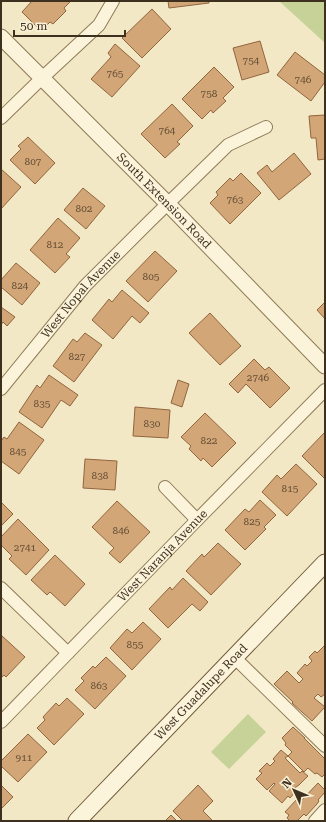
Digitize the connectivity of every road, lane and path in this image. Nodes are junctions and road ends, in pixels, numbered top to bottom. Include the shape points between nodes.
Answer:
1 (113, 1) edge
2 (1, 37) edge
3 (42, 78) junction
4 (1, 118) edge
5 (266, 127) dead end
6 (168, 204) junction
7 (325, 366) edge
8 (1, 389) edge
9 (325, 390) edge
10 (165, 487) dead end
11 (197, 520) junction
12 (325, 563) edge
13 (1, 588) edge
14 (68, 653) junction
15 (235, 658) junction
16 (1, 722) edge
17 (325, 746) edge
18 (325, 810) edge
19 (77, 821) edge
20 (315, 821) edge

1 - 3 street via 99,25
2 - 3 street, South Extension Road
3 - 4 street
3 - 6 street, South Extension Road
5 - 6 street, West Nopal Avenue via 228,145
6 - 7 street, South Extension Road
6 - 8 street, West Nopal Avenue via 85,286
9 - 11 street, West Naranja Avenue
10 - 11 street
11 - 14 street, West Naranja Avenue
12 - 15 main road, West Guadalupe Road
13 - 14 street
14 - 16 street, West Naranja Avenue
15 - 17 street
15 - 19 main road, West Guadalupe Road
18 - 20 street

